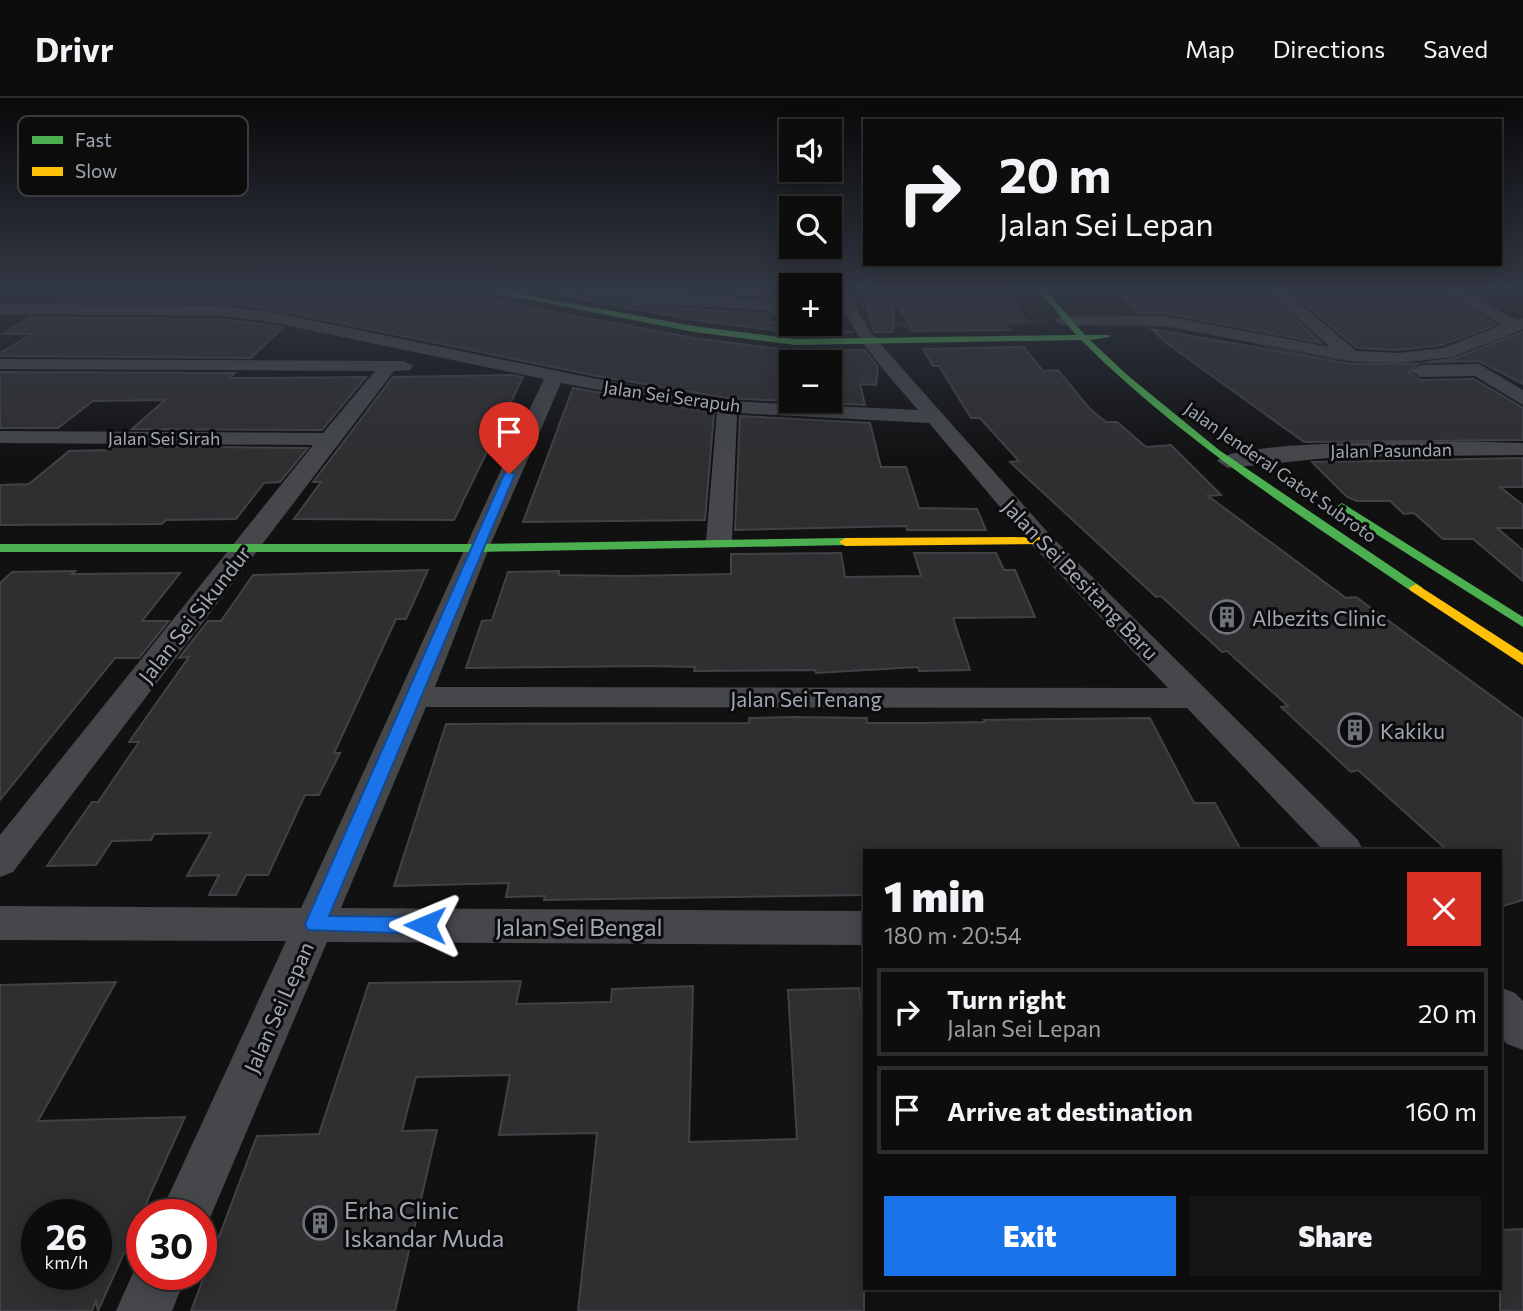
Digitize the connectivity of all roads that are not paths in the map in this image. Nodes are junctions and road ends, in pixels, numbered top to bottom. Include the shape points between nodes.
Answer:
1 (298, 345) edge
2 (405, 345) edge
3 (874, 345) edge
4 (1085, 345) edge
5 (1226, 345) edge
6 (1290, 345) edge
7 (1338, 345) edge
8 (1471, 345) edge
9 (1351, 356) junction
10 (482, 362) junction
11 (0, 364) edge
12 (276, 366) junction
13 (389, 366) junction
14 (554, 377) junction
15 (1523, 399) edge
16 (727, 407) junction
17 (931, 417) junction
18 (0, 438) edge
19 (329, 439) junction
20 (1239, 440) dead end
21 (1523, 449) edge
22 (1260, 456) junction
23 (1227, 461) junction
24 (1283, 470) dead end
25 (1329, 499) dead end
26 (1042, 541) junction
27 (719, 542) junction
28 (245, 548) junction
29 (476, 548) junction
30 (3, 551) edge
31 (1523, 623) edge
32 (1523, 660) edge
33 (415, 697) junction
34 (1198, 698) junction
35 (1344, 849) edge
36 (0, 862) edge
37 (0, 923) edge
38 (315, 924) junction
39 (863, 928) edge
40 (1502, 1009) edge
41 (1523, 1030) edge
42 (193, 1199) edge
43 (153, 1290) edge
44 (144, 1311) edge

1 - 12 street
2 - 10 street, Jalan Sei Serapuh
3 - 17 street, Jalan Sei Besitang Baru
4 - 23 street, Jalan Jenderal Gatot Subroto via 1115,375
5 - 15 street via 1362,371 1485,363
6 - 9 street
7 - 9 street
8 - 9 street via 1428,356
10 - 13 street
10 - 14 street, Jalan Sei Serapuh
11 - 12 street
12 - 13 street
13 - 19 street, Jalan Sei Sikundur
14 - 16 street, Jalan Sei Serapuh
14 - 29 street, Jalan Sei Lepan
16 - 17 street, Jalan Sei Serapuh
16 - 27 street
17 - 26 street, Jalan Sei Besitang Baru
18 - 19 street, Jalan Sei Sirah
19 - 28 street, Jalan Sei Sikundur
20 - 22 street, Jalan Jenderal Gatot Subroto
21 - 22 street, Jalan Pasundan via 1382,449
22 - 23 street, Jalan Pasundan
22 - 24 street, Jalan Jenderal Gatot Subroto
23 - 32 street, Jalan Jenderal Gatot Subroto
25 - 31 street, Jalan Jenderal Gatot Subroto
26 - 27 street
26 - 34 street, Jalan Sei Besitang Baru
27 - 29 street
28 - 29 street
28 - 30 street
28 - 36 street, Jalan Sei Sikundur
29 - 33 street, Jalan Sei Lepan
33 - 34 street, Jalan Sei Tenang
33 - 38 street, Jalan Sei Lepan
34 - 35 street, Jalan Sei Besitang Baru
37 - 38 street, Jalan Sei Bengal
38 - 39 street, Jalan Sei Bengal
38 - 42 street, Jalan Sei Lepan
40 - 41 street
43 - 44 street

